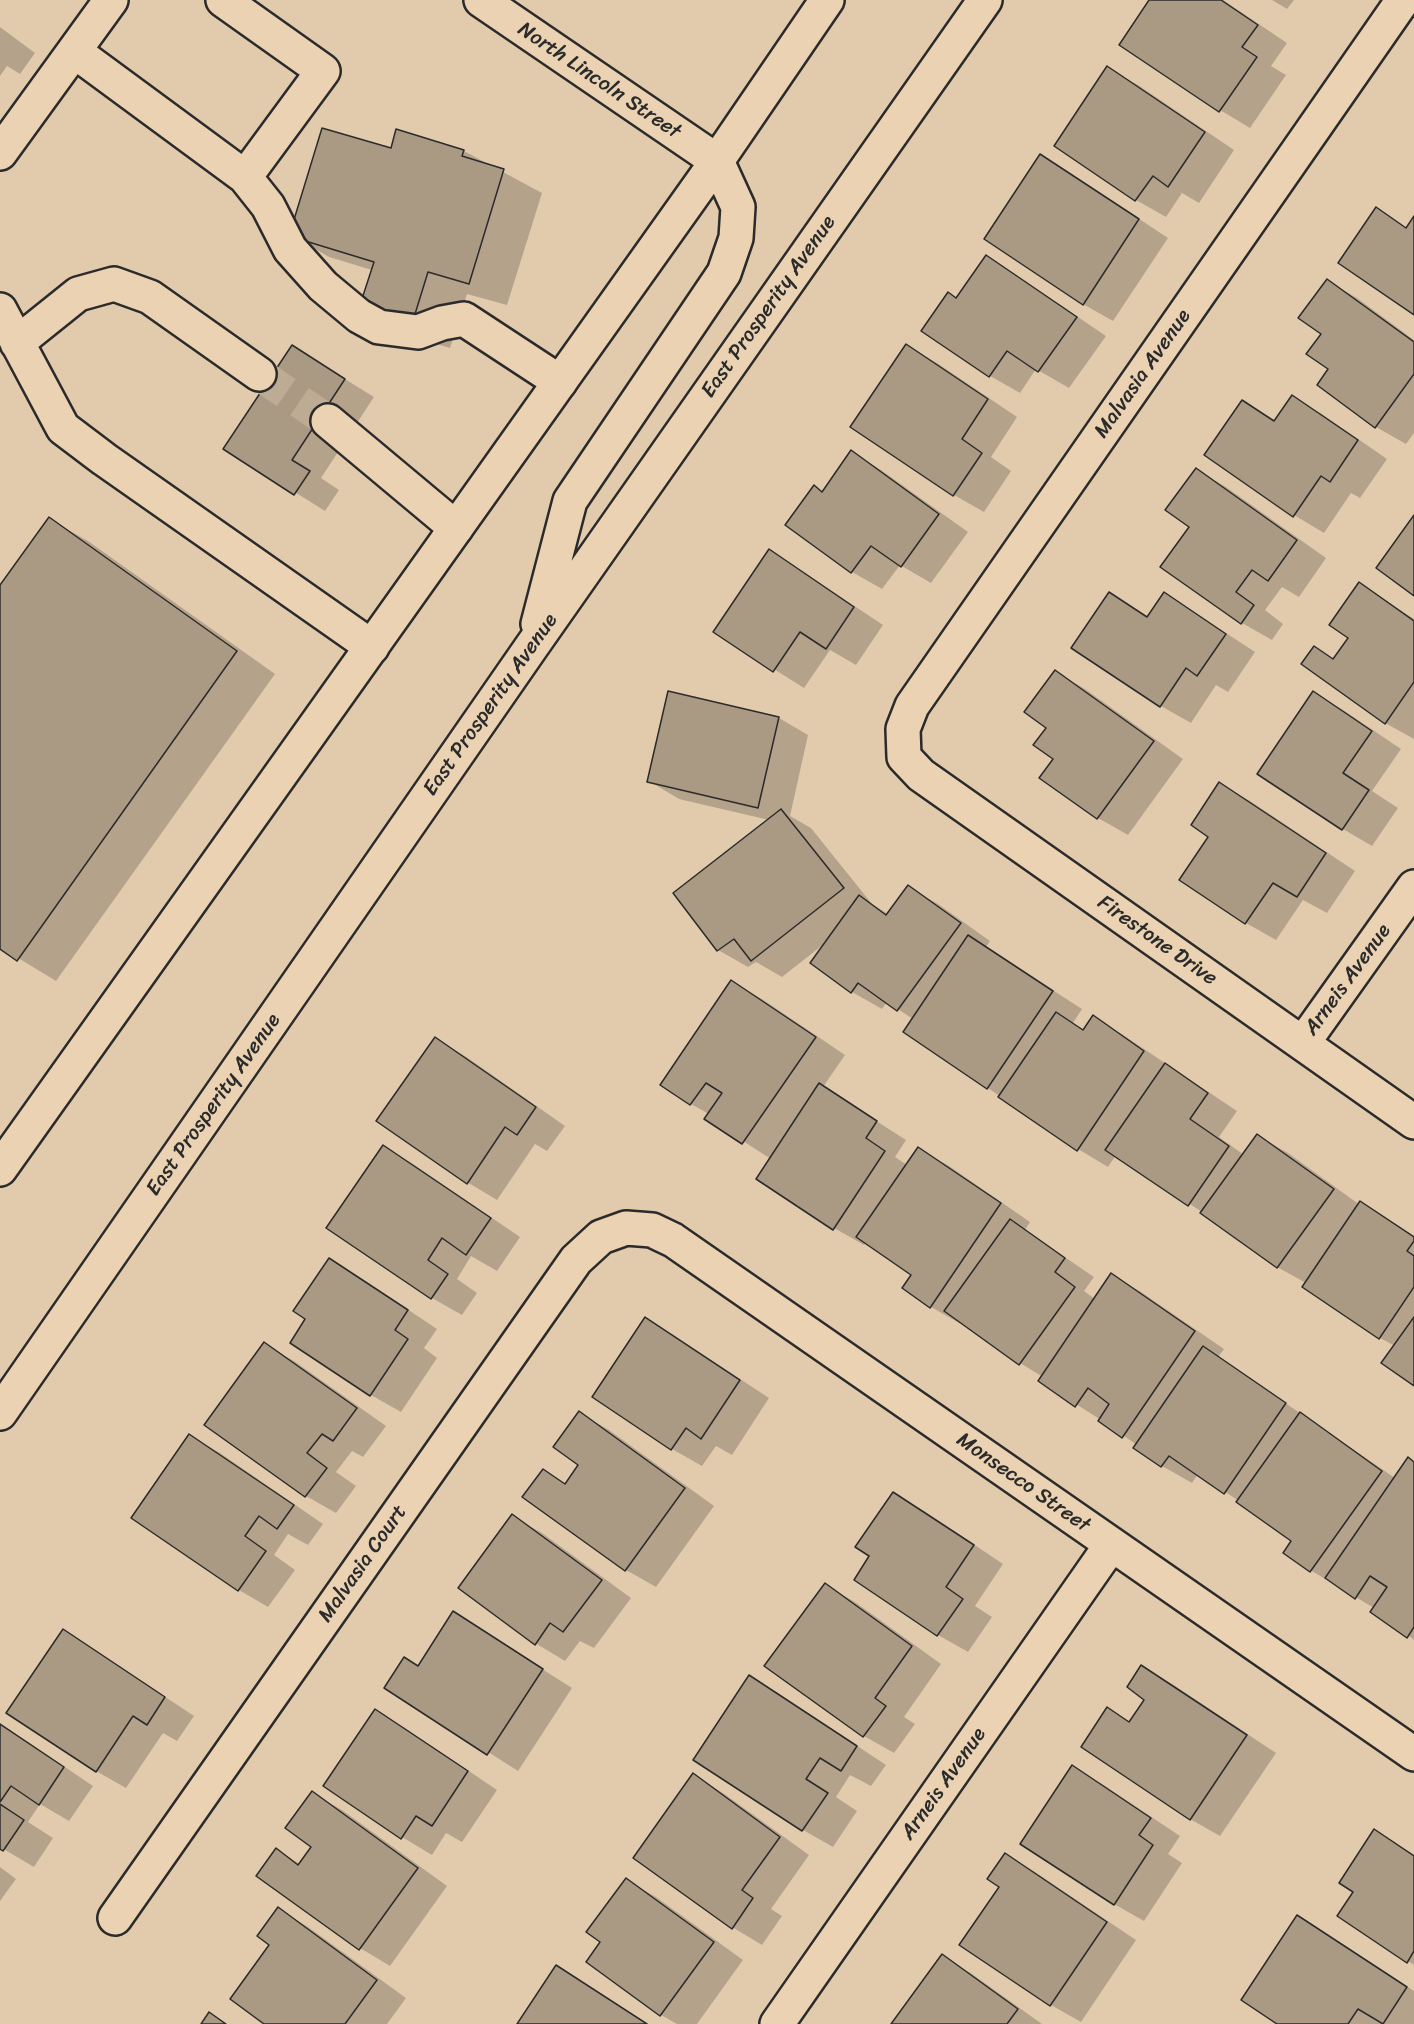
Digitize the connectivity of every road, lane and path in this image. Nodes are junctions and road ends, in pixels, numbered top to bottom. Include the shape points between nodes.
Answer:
1 (111, 0) edge
2 (223, 0) edge
3 (481, 0) edge
4 (826, 0) edge
5 (985, 0) edge
6 (1403, 0) edge
7 (74, 51) junction
8 (0, 153) edge
9 (717, 161) junction
10 (246, 177) junction
11 (0, 310) edge
12 (17, 342) junction
13 (259, 374) tunnel mouth
14 (560, 382) junction
15 (328, 421) tunnel mouth
16 (456, 528) junction
17 (532, 646) junction
18 (372, 647) junction
19 (904, 757) joint
20 (1414, 887) edge
21 (1303, 1043) junction
22 (1414, 1122) edge
23 (0, 1169) edge
24 (626, 1228) joint
25 (0, 1413) edge
26 (1111, 1545) junction
27 (1414, 1754) edge
28 (115, 1918) dead end
29 (777, 2024) edge

1 - 7 street
2 - 10 street via 323,71
3 - 9 street, North Lincoln Street
4 - 9 street
5 - 17 street, East Prosperity Avenue
6 - 19 street, Malvasia Avenue via 912,706 903,729
7 - 8 street
7 - 10 street
9 - 14 street
9 - 17 street via 738,207 736,238 724,273 570,501
10 - 14 street via 291,249 323,286 358,316 379,327 418,332 464,319
11 - 12 street
12 - 13 street via 78,294 114,284 150,297
12 - 18 street via 63,428
14 - 16 street
15 - 16 street
16 - 18 street
17 - 25 street, East Prosperity Avenue
18 - 23 street
19 - 21 street, Firestone Drive via 944,792
20 - 21 street, Arneis Avenue
21 - 22 street, Firestone Drive
24 - 26 street, Monsecco Street via 652,1230 674,1240
24 - 28 street, Malvasia Court via 601,1237 576,1260
26 - 27 street, Monsecco Street
26 - 29 street, Arneis Avenue

